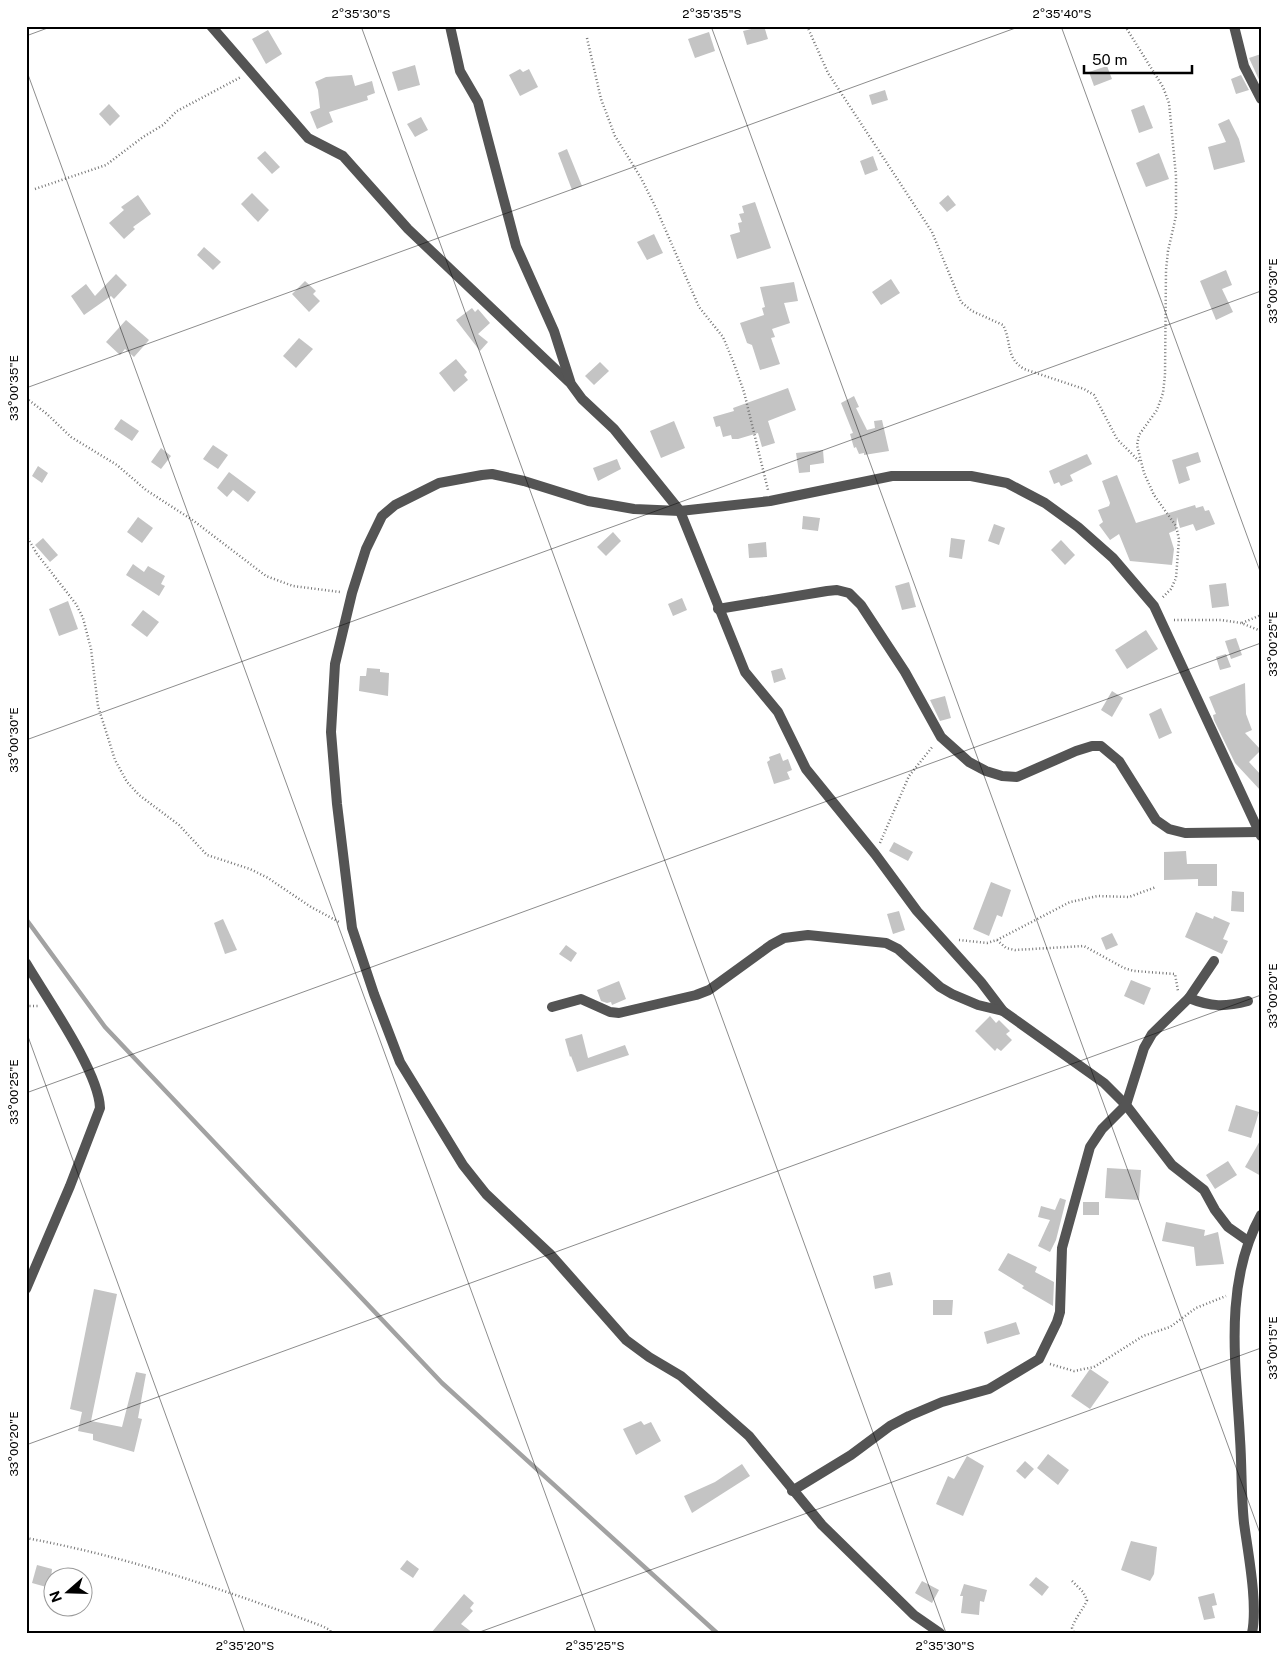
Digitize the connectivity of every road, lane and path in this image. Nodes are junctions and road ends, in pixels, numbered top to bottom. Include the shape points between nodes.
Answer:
1 (211, 26) edge
2 (450, 26) edge
3 (807, 26) edge
4 (1124, 26) edge
5 (1234, 26) edge
6 (587, 38) dead end
7 (251, 72) junction
8 (1261, 99) edge
9 (35, 189) dead end
10 (571, 384) junction
11 (26, 398) edge
12 (1141, 463) junction
13 (770, 501) junction
14 (680, 511) junction
15 (26, 536) edge
16 (352, 593) junction
17 (1154, 606) junction
18 (718, 609) junction
19 (1261, 614) edge
20 (1160, 620) junction
21 (1240, 623) junction
22 (1261, 632) edge
23 (941, 737) junction
24 (1260, 834) edge
25 (875, 854) junction
26 (1156, 887) dead end
27 (352, 928) junction
28 (940, 938) junction
29 (997, 940) junction
30 (1214, 961) dead end
31 (26, 963) edge
32 (1189, 998) junction
33 (1248, 1001) dead end
34 (552, 1007) dead end
35 (1003, 1011) junction
36 (1126, 1105) junction
37 (1261, 1215) edge
38 (1253, 1236) edge
39 (26, 1288) edge
40 (1237, 1292) junction
41 (1039, 1358) junction
42 (792, 1491) junction
43 (26, 1538) edge
44 (1072, 1581) dead end
45 (331, 1633) edge
46 (940, 1633) edge
47 (1074, 1633) edge
48 (1252, 1633) edge

1 - 7 street
2 - 10 street via 460,71 478,102 516,246 554,331
3 - 12 path via 828,73 932,232 961,302 972,312 1004,325 1010,355 1016,364 1094,395 1117,439
4 - 12 path via 1163,87 1169,103 1177,193 1166,270 1163,393 1157,410 1139,435 1137,445
5 - 8 street via 1244,66
6 - 13 path via 601,99 615,136 656,208 699,307 723,337 733,361 744,392
7 - 9 path via 177,111 163,125 106,165
7 - 10 street via 308,138 343,156 408,229
10 - 14 street via 582,399 614,428
11 - 16 path via 72,437 117,465 146,490 194,521 266,576 293,586
12 - 17 path via 1154,494 1176,526 1179,540 1176,578 1171,589
13 - 14 street
13 - 17 street via 892,476 971,476 1007,483 1045,503 1078,527 1113,558
14 - 16 street via 634,509 588,501 492,474 439,483 394,505 382,516 366,549
14 - 18 street
15 - 27 path via 83,618 91,649 98,706 127,782 179,825 207,855 262,875 311,907
16 - 27 street via 335,664 331,732
17 - 20 street
18 - 23 street via 827,591 848,593 877,628
18 - 25 street via 745,672 778,712 806,769
19 - 21 path
20 - 21 path
20 - 24 street
21 - 22 path
23 - 24 street via 969,762 986,771 1010,777 1027,774 1076,751 1101,746 1119,761 1156,820 1170,829 1185,833
23 - 25 path via 909,776
25 - 28 street
26 - 29 path via 1129,897 1098,896 1070,902
27 - 42 street via 400,1062 463,1165 486,1194 551,1255 626,1340 681,1376 749,1436
28 - 29 path via 987,943
28 - 35 street
29 - 32 path via 1006,948 1015,950 1084,946 1129,969 1176,974 1179,994
30 - 32 street
31 - 39 street via 88,1070 100,1096 100,1108 74,1178
32 - 33 street via 1204,1005 1222,1007
32 - 36 street via 1152,1034 1144,1048
34 - 35 street via 581,999 619,1013 696,995 709,990 784,938 808,935 886,943 898,949 952,994
35 - 36 street via 1092,1072
36 - 38 street via 1172,1165 1204,1190 1228,1227
36 - 41 street via 1090,1146 1062,1248 1060,1312
37 - 38 street
38 - 40 street
40 - 41 path via 1196,1308 1170,1327 1143,1336 1094,1367 1074,1371
40 - 48 street via 1233,1333 1253,1604
41 - 42 street via 989,1389 942,1402 890,1426 851,1456
42 - 46 street via 914,1616
43 - 45 path via 106,1554 165,1571 322,1626
44 - 47 path via 1087,1600 1074,1620

